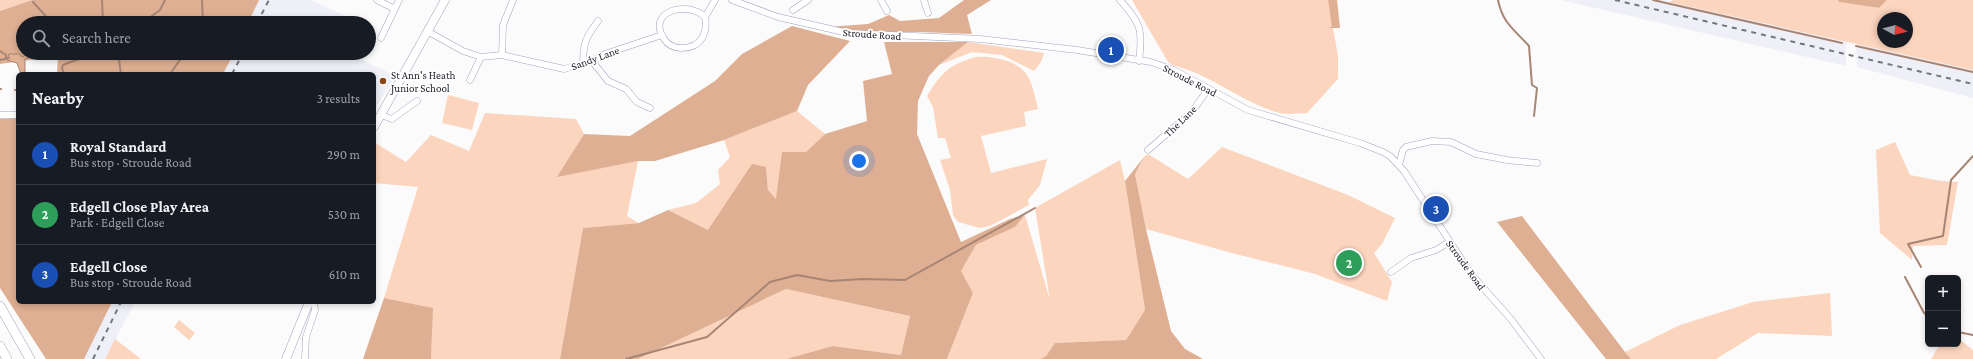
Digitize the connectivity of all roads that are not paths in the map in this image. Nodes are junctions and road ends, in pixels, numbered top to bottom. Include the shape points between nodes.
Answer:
1 (377, 0) edge
2 (399, 0) edge
3 (445, 0) edge
4 (513, 0) edge
5 (715, 0) edge
6 (732, 0) edge
7 (808, 0) edge
8 (882, 0) edge
9 (924, 0) edge
10 (1120, 0) edge
11 (681, 2) dead end
12 (689, 2) dead end
13 (395, 9) junction
14 (793, 10) dead end
15 (887, 12) dead end
16 (928, 13) dead end
17 (705, 17) junction
18 (598, 21) dead end
19 (427, 32) junction
20 (662, 35) junction
21 (381, 38) dead end
22 (502, 54) junction
23 (481, 57) junction
24 (592, 61) junction
25 (1139, 61) junction
26 (583, 64) junction
27 (470, 80) dead end
28 (1208, 89) junction
29 (417, 101) dead end
30 (650, 108) dead end
31 (0, 115) edge
32 (16, 115) edge
33 (381, 115) junction
34 (376, 124) edge
35 (1148, 150) dead end
36 (1403, 150) junction
37 (1390, 156) junction
38 (1537, 163) dead end
39 (1399, 165) junction
40 (1449, 242) junction
41 (1391, 272) dead end
42 (308, 304) edge
43 (314, 304) edge
44 (0, 306) edge
45 (0, 346) edge
46 (7, 359) edge
47 (30, 359) edge
48 (286, 359) edge
49 (305, 359) edge
50 (1541, 359) edge

1 - 13 street
2 - 13 street
3 - 19 main road
4 - 22 street via 503,24
5 - 17 street
6 - 25 street, Stroude Road via 778,17 848,33 974,38 1077,50
7 - 14 street
8 - 15 street
9 - 16 street
10 - 25 street via 1140,29
11 - 20 street via 668,7 663,13 660,28
12 - 17 street via 701,10
13 - 21 street
17 - 20 street via 705,32 696,45 680,48 666,42
18 - 26 street via 588,34 583,47
19 - 23 street, Sandy Lane via 463,51
19 - 33 main road
20 - 24 street, Sandy Lane via 605,54
22 - 23 street, Sandy Lane
22 - 26 street, Sandy Lane via 564,69
23 - 27 street
24 - 26 street, Sandy Lane
24 - 30 street via 608,81 626,89 638,102
25 - 28 street, Stroude Road via 1174,70
28 - 35 street, The Lane via 1192,112
28 - 37 street, Stroude Road via 1248,110 1360,143
29 - 33 street via 392,119
31 - 32 street
33 - 34 main road
36 - 37 street
36 - 38 street via 1409,146 1432,141 1451,142 1476,154
36 - 39 street
37 - 39 street, Stroude Road
39 - 40 street, Stroude Road
40 - 41 street via 1436,250 1412,258
40 - 50 street, Stroude Road via 1484,291 1510,318
42 - 48 main road
43 - 49 street via 315,310 306,337
44 - 47 highway
45 - 46 highway

